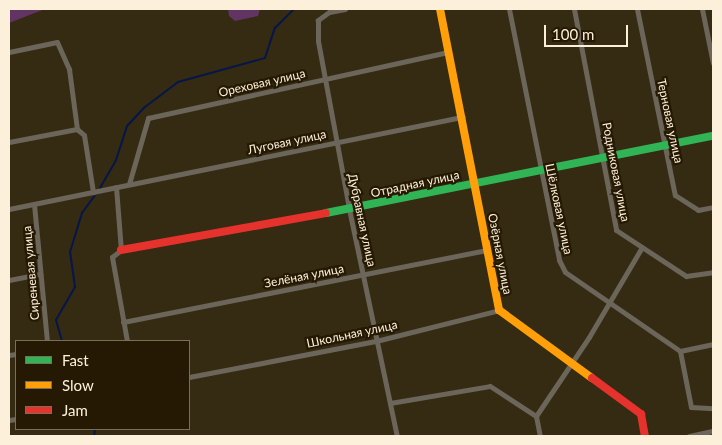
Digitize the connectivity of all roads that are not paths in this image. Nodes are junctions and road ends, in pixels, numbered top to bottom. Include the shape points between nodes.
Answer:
1 (345, 9) edge
2 (440, 9) edge
3 (508, 9) edge
4 (574, 9) edge
5 (637, 9) edge
6 (702, 9) edge
7 (9, 52) edge
8 (447, 52) junction
9 (713, 64) edge
10 (324, 79) junction
11 (463, 117) junction
12 (77, 129) junction
13 (713, 136) edge
14 (9, 142) edge
15 (336, 142) junction
16 (665, 146) junction
17 (602, 158) junction
18 (541, 170) junction
19 (129, 184) junction
20 (474, 184) junction
21 (116, 187) junction
22 (94, 192) junction
23 (34, 204) junction
24 (713, 207) edge
25 (9, 209) edge
26 (349, 209) junction
27 (642, 247) junction
28 (121, 250) junction
29 (488, 250) junction
30 (713, 272) edge
31 (40, 274) junction
32 (363, 275) junction
33 (9, 280) edge
34 (609, 303) junction
35 (499, 310) junction
36 (123, 322) junction
37 (47, 340) edge
38 (126, 340) edge
39 (376, 341) junction
40 (713, 344) edge
41 (680, 351) junction
42 (570, 364) junction
43 (190, 377) edge
44 (390, 403) junction
45 (713, 408) edge
46 (536, 416) junction
47 (713, 431) edge
48 (397, 436) edge
49 (540, 436) edge
50 (645, 436) edge
51 (689, 436) edge

1 - 10 street, Дубравная улица via 329,12 318,20
2 - 8 street, Озёрная улица
3 - 18 street, Шёлковая улица
4 - 17 street, Родниковая улица
5 - 16 street, Терновая улица
6 - 9 street
7 - 12 street via 57,42 69,69
8 - 10 street, Ореховая улица
8 - 11 street, Озёрная улица
10 - 15 street, Дубравная улица
10 - 19 street, Ореховая улица via 148,118
11 - 15 street, Луговая улица
11 - 20 street, Озёрная улица
12 - 14 street
12 - 22 street via 84,135
13 - 16 street, Отрадная улица
15 - 19 street, Луговая улица
15 - 26 street, Дубравная улица
16 - 17 street, Отрадная улица
16 - 24 street, Терновая улица via 675,195 698,210
17 - 18 street, Отрадная улица
17 - 27 street, Родниковая улица via 616,230
18 - 20 street, Отрадная улица
18 - 34 street, Шёлковая улица via 565,272
19 - 21 street, Луговая улица
20 - 26 street, Отрадная улица
20 - 29 street, Озёрная улица
21 - 22 street, Луговая улица
21 - 28 street
22 - 23 street
23 - 25 street
23 - 31 street, Сиреневая улица
26 - 28 street, Отрадная улица
26 - 32 street, Дубравная улица
27 - 30 street, Родниковая улица via 686,276
27 - 34 street
28 - 36 street via 112,257
29 - 32 street, Зелёная улица
29 - 35 street, Озёрная улица
31 - 33 street
31 - 37 street, Сиреневая улица
32 - 36 street, Зелёная улица
32 - 39 street, Дубравная улица
34 - 41 street, Шёлковая улица
34 - 42 street
35 - 39 street, Школьная улица
35 - 42 street, Озёрная улица
36 - 38 street
39 - 43 street, Школьная улица
39 - 44 street, Дубравная улица
40 - 41 street
41 - 45 street via 691,407
42 - 46 street
42 - 50 street, Озёрная улица via 641,414
44 - 46 street via 490,386
44 - 48 street, Дубравная улица
46 - 49 street
47 - 51 street

